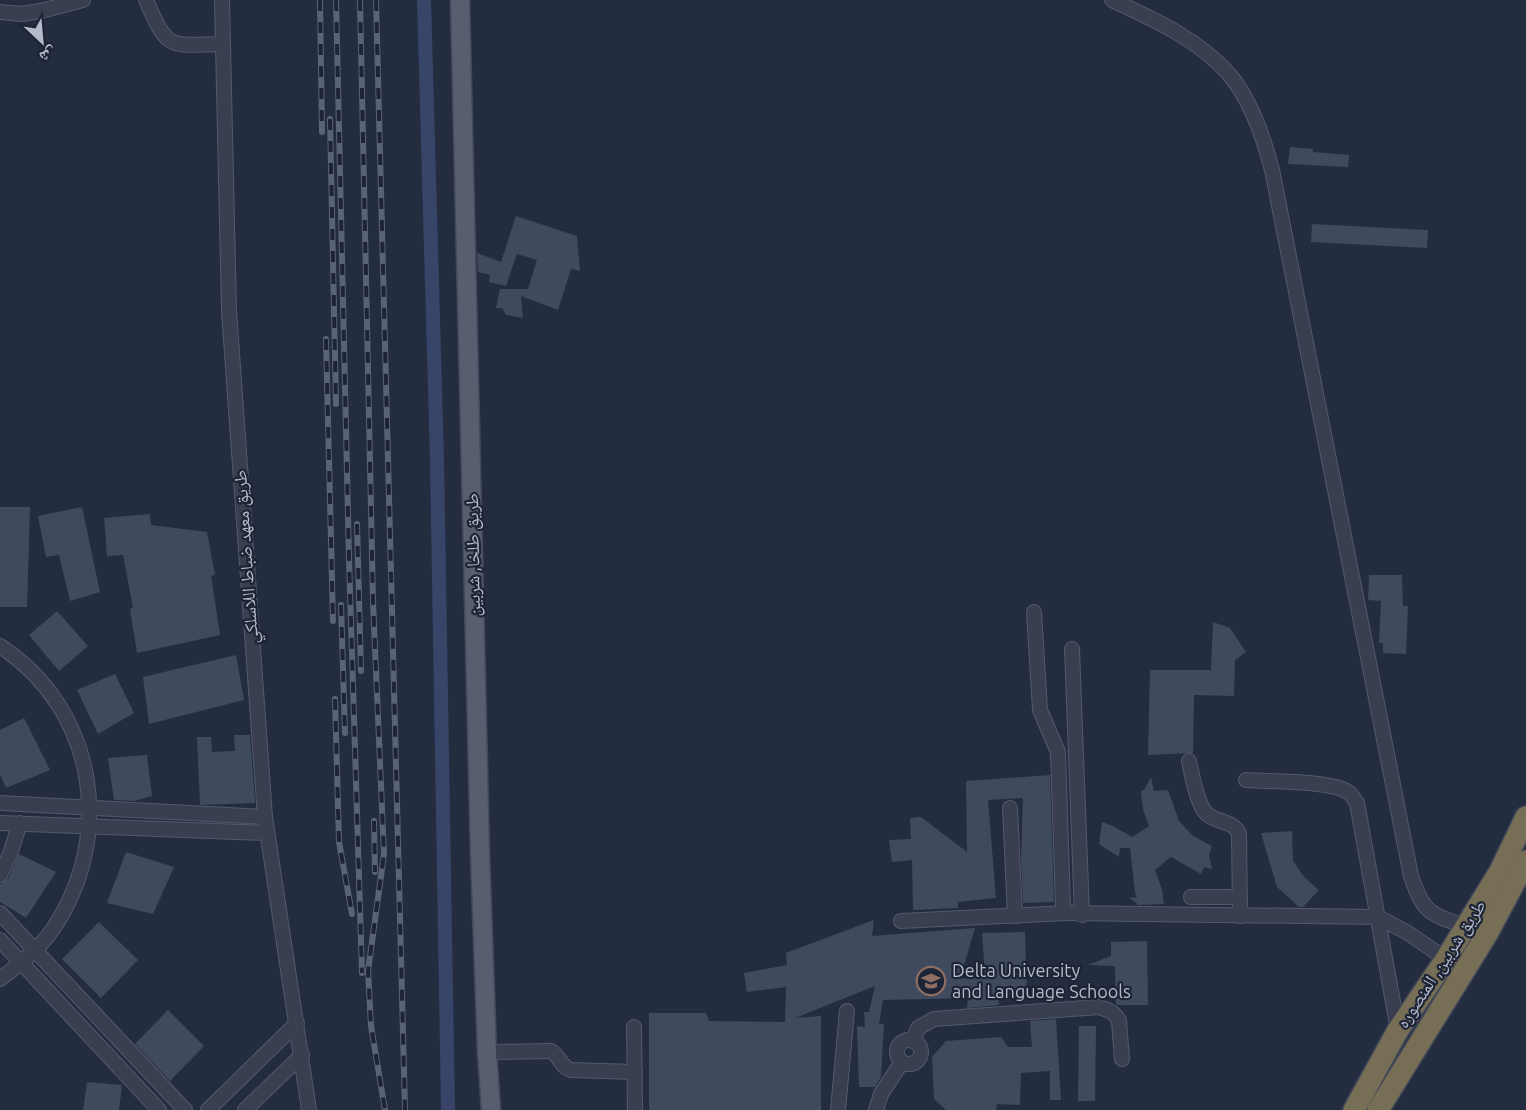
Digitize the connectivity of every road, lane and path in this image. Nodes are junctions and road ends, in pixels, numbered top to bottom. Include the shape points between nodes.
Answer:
1 (83, 0) edge
2 (146, 0) edge
3 (222, 0) edge
4 (460, 0) edge
5 (1112, 0) edge
6 (0, 12) edge
7 (223, 44) junction
8 (1034, 612) dead end
9 (1072, 649) dead end
10 (2, 652) edge
11 (1189, 761) dead end
12 (1246, 780) dead end
13 (0, 803) edge
14 (90, 808) junction
15 (1010, 808) dead end
16 (265, 817) junction
17 (1526, 817) edge
18 (0, 823) edge
19 (20, 824) junction
20 (90, 826) junction
21 (266, 833) junction
22 (1526, 861) edge
23 (0, 875) edge
24 (1191, 897) dead end
25 (1239, 897) junction
26 (0, 913) edge
27 (1067, 913) junction
28 (1082, 915) junction
29 (1015, 916) junction
30 (1240, 916) junction
31 (1378, 917) junction
32 (901, 921) dead end
33 (1466, 926) junction
34 (0, 940) edge
35 (34, 951) junction
36 (1446, 959) junction
37 (21, 964) junction
38 (0, 979) edge
39 (847, 1011) dead end
40 (297, 1023) junction
41 (634, 1027) dead end
42 (1398, 1030) junction
43 (487, 1052) junction
44 (302, 1055) junction
45 (1122, 1059) dead end
46 (635, 1072) junction
47 (1378, 1095) edge
48 (159, 1110) edge
49 (185, 1110) edge
50 (208, 1110) edge
51 (244, 1110) edge
52 (309, 1110) edge
53 (491, 1110) edge
54 (635, 1110) edge
55 (838, 1110) edge
56 (876, 1110) edge
57 (1354, 1110) edge

1 - 6 street via 21,14
2 - 7 street via 157,26 170,42
3 - 7 street, طريق معهد ضباط اللاسلكي
4 - 43 main road, طريق طلخا, شربين
5 - 33 street via 1158,21 1200,48 1229,74 1264,141 1411,876 1429,911
7 - 16 street, طريق معهد ضباط اللاسلكي via 229,311
8 - 27 street via 1040,710 1058,752 1063,906
9 - 28 street
10 - 14 street via 30,670 67,719 82,757
11 - 25 street via 1203,810 1214,819 1232,824 1239,833
12 - 31 street via 1332,786 1353,796
13 - 14 street
14 - 16 street
14 - 20 street
15 - 29 street
16 - 21 street, طريق معهد ضباط اللاسلكي
17 - 33 highway, طريق شربين, المنصوره via 1500,871
18 - 19 street
19 - 20 street
19 - 23 street
20 - 21 street
20 - 35 street via 78,881 62,915
21 - 40 street, طريق معهد ضباط اللاسلكي
22 - 47 highway, طريق شربين, المنصوره via 1487,934
24 - 25 street
25 - 30 street
26 - 35 street
27 - 28 street
27 - 29 street
28 - 30 street
29 - 32 street
30 - 31 street
31 - 36 street
31 - 42 street
33 - 36 highway, طريق شربين, المنصوره
34 - 37 street
35 - 37 street
35 - 49 street
36 - 42 highway, طريق شربين, المنصوره
37 - 38 street
37 - 48 street
39 - 55 street
40 - 44 street, طريق معهد ضباط اللاسلكي
40 - 50 street
41 - 46 street
42 - 47 highway, طريق شربين, المنصوره
43 - 46 street via 551,1051 571,1070
43 - 53 main road, طريق طلخا, شربين
44 - 51 street
44 - 52 street, طريق معهد ضباط اللاسلكي
45 - 56 street via 1117,1016 1099,1007 934,1019 918,1028 913,1041 905,1041 899,1047 902,1062 881,1094
46 - 54 street
47 - 57 highway, طريق شربين, المنصوره

